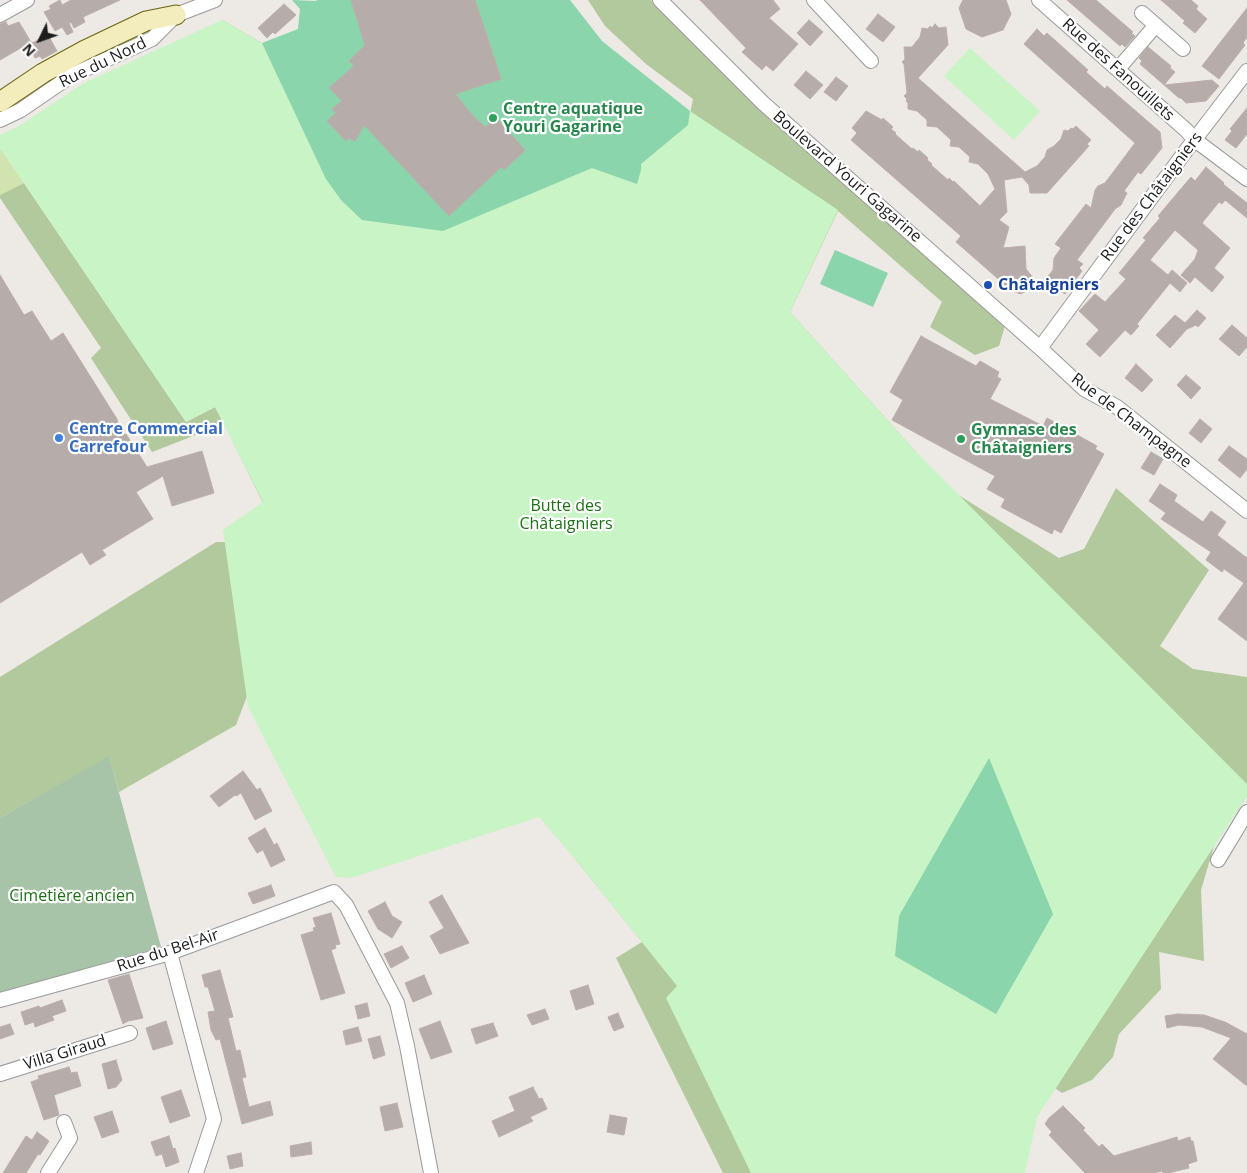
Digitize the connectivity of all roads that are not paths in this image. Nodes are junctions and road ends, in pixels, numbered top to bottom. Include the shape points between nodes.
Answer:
1 (27, 0) edge
2 (215, 0) edge
3 (660, 0) edge
4 (814, 0) edge
5 (1040, 0) edge
6 (1142, 13) dead end
7 (176, 15) junction
8 (0, 16) edge
9 (1156, 25) junction
10 (1183, 49) dead end
11 (871, 61) dead end
12 (1118, 69) junction
13 (1247, 71) edge
14 (0, 102) edge
15 (0, 120) edge
16 (1195, 140) junction
17 (1247, 179) edge
18 (1040, 348) junction
19 (1247, 511) edge
20 (1247, 812) edge
21 (1218, 860) dead end
22 (170, 952) junction
23 (0, 1000) edge
24 (130, 1033) dead end
25 (0, 1074) edge
26 (64, 1122) dead end
27 (48, 1173) edge
28 (196, 1173) edge
29 (431, 1173) edge

1 - 8 street
2 - 7 street, Rue du Nord
3 - 18 street, Boulevard Youri Gagarine via 763,103
4 - 11 street
5 - 12 street, Rue des Fanouillets
6 - 9 street
7 - 14 street, Rue du Nord via 146,21 85,50
7 - 15 street, Rue du Nord via 152,39 72,75
9 - 10 street
9 - 12 street
12 - 16 street, Rue des Fanouillets
13 - 16 street, Rue des Châtaigniers
16 - 17 street, Rue des Fanouillets
16 - 18 street, Rue des Châtaigniers
18 - 19 street, Rue de Champagne via 1084,389 1118,407
20 - 21 street
22 - 23 street, Rue du Bel-Air
22 - 28 street via 214,1119
22 - 29 street, Rue du Bel-Air via 334,892 346,905 397,1003
24 - 25 street, Villa Giraud
26 - 27 street via 70,1138

